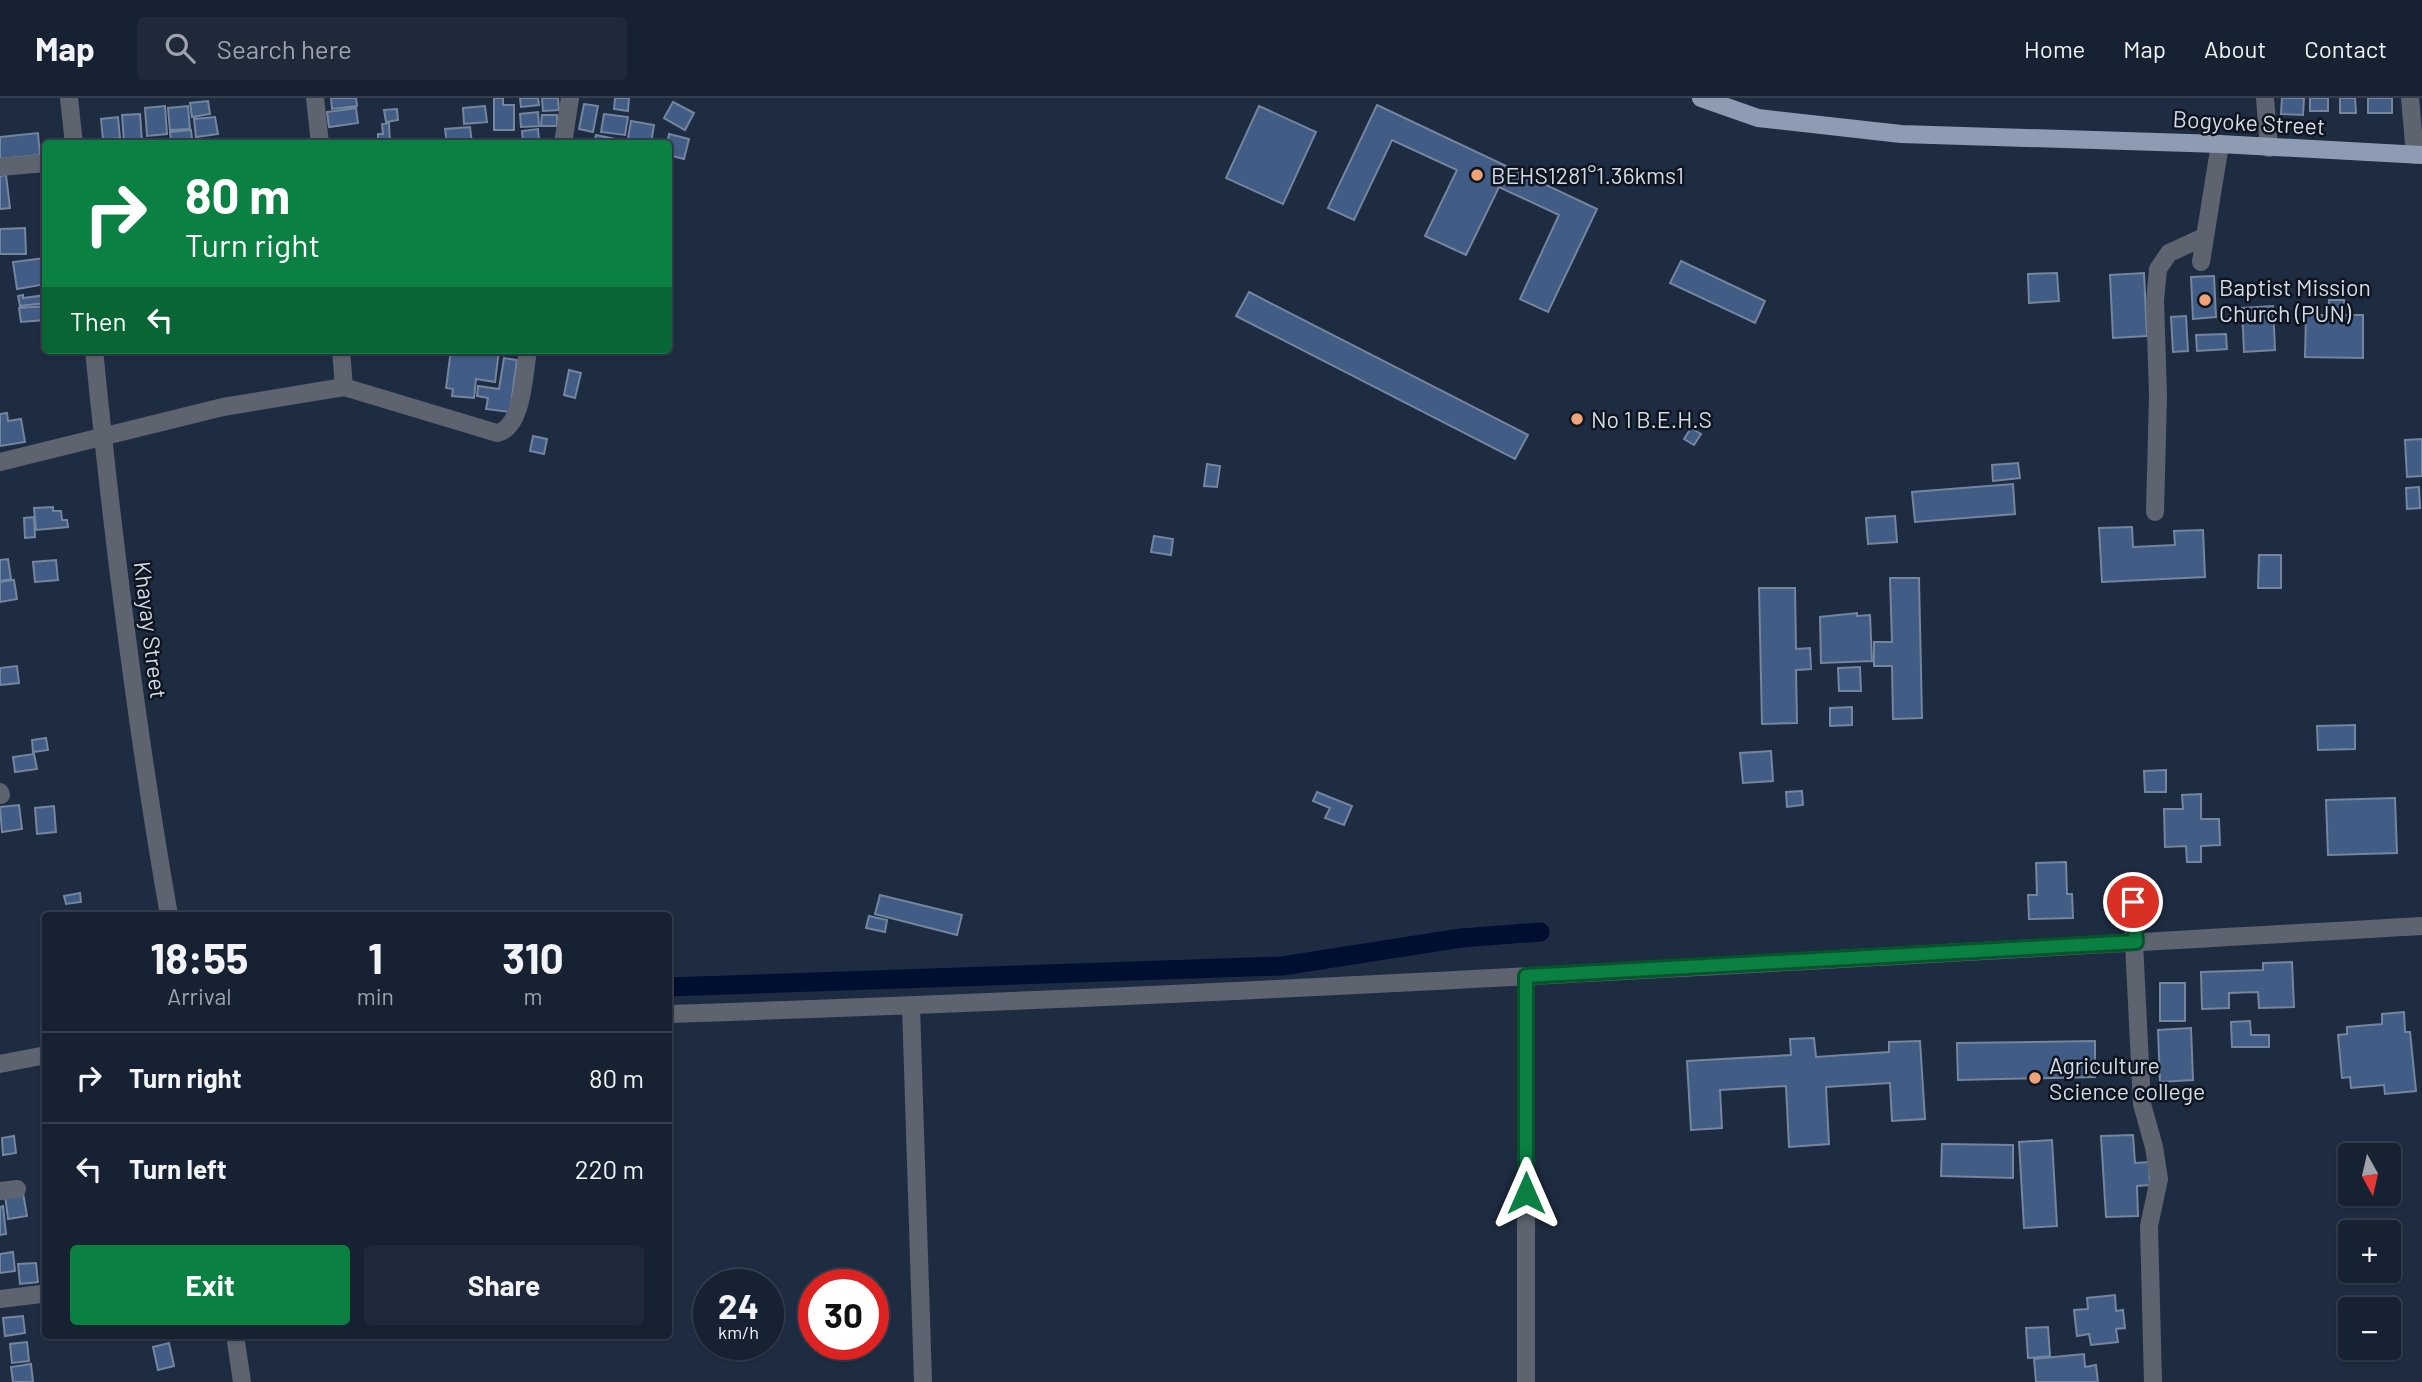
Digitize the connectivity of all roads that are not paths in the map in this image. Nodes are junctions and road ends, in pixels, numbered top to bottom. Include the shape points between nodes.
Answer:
1 (69, 98) edge
2 (315, 98) edge
3 (570, 98) edge
4 (1700, 98) edge
5 (2265, 98) edge
6 (2410, 98) edge
7 (74, 140) edge
8 (320, 140) edge
9 (564, 140) edge
10 (2220, 145) junction
11 (2269, 148) junction
12 (2419, 155) edge
13 (42, 163) edge
14 (0, 167) edge
15 (2204, 237) junction
16 (2201, 262) dead end
17 (94, 354) edge
18 (341, 354) edge
19 (527, 354) edge
20 (344, 387) junction
21 (103, 437) junction
22 (0, 462) edge
23 (2155, 512) dead end
24 (2131, 882) dead end
25 (169, 912) edge
26 (2422, 926) edge
27 (2136, 942) junction
28 (1526, 976) junction
29 (911, 1006) junction
30 (672, 1014) edge
31 (42, 1056) edge
32 (0, 1064) edge
33 (41, 1294) dead end
34 (0, 1299) edge
35 (236, 1339) edge
36 (242, 1382) edge
37 (923, 1382) edge
38 (1526, 1382) edge
39 (2153, 1382) edge

1 - 7 street
2 - 8 street
3 - 9 street
4 - 10 main road, Bogyoke Street via 1758,118 1901,134
5 - 11 street
6 - 12 street
10 - 11 main road, Bogyoke Street
10 - 15 street
11 - 12 main road, Bogyoke Street
13 - 14 street
15 - 16 street
15 - 23 street via 2169,253 2158,268
17 - 21 street, Khayay Street
18 - 20 street
19 - 20 street via 518,410 504,432
20 - 21 street via 223,407
21 - 22 street
21 - 25 street, Khayay Street via 137,716
24 - 27 street
26 - 27 street
27 - 28 street
27 - 39 street via 2142,1104 2159,1179 2148,1226
28 - 29 street
28 - 38 street
29 - 30 street
29 - 37 street
31 - 32 street
33 - 34 street
35 - 36 street

